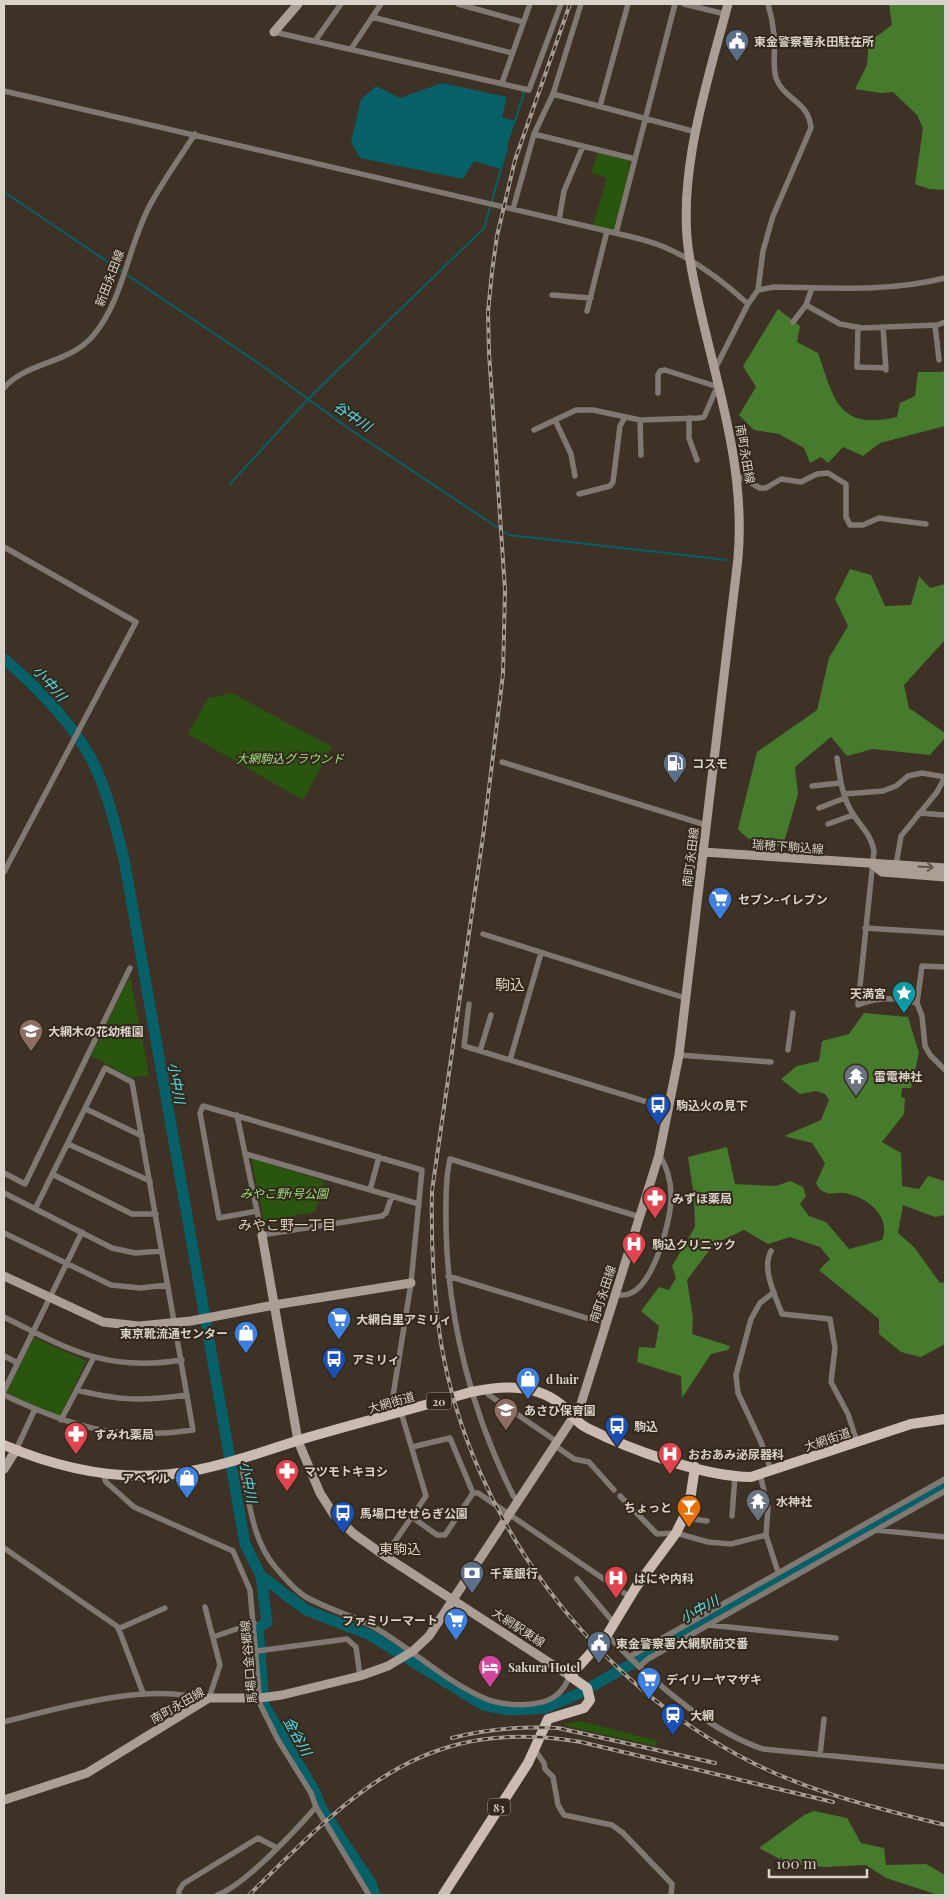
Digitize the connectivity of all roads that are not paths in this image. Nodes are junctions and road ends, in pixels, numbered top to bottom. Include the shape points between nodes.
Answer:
1 (298, 4) edge
2 (341, 4) edge
3 (381, 4) edge
4 (458, 4) edge
5 (530, 4) edge
6 (561, 4) edge
7 (581, 4) edge
8 (628, 4) edge
9 (675, 4) edge
10 (684, 4) edge
11 (728, 4) edge
12 (768, 4) edge
13 (725, 14) junction
14 (372, 17) junction
15 (523, 22) junction
16 (274, 32) joint
17 (314, 41) junction
18 (351, 49) junction
19 (512, 53) junction
20 (502, 83) junction
21 (4, 91) edge
22 (553, 94) junction
23 (600, 106) junction
24 (645, 119) junction
25 (696, 132) junction
26 (195, 134) junction
27 (534, 134) junction
28 (583, 146) junction
29 (635, 159) junction
30 (513, 209) junction
31 (559, 220) junction
32 (608, 231) junction
33 (616, 234) junction
34 (690, 260) junction
35 (945, 278) edge
36 (812, 288) junction
37 (758, 290) junction
38 (552, 295) dead end
39 (591, 298) junction
40 (748, 304) junction
41 (806, 305) junction
42 (587, 311) dead end
43 (793, 322) dead end
44 (945, 322) edge
45 (935, 325) junction
46 (858, 327) junction
47 (883, 327) junction
48 (939, 360) dead end
49 (716, 368) junction
50 (718, 385) junction
51 (4, 388) edge
52 (658, 393) dead end
53 (625, 417) junction
54 (689, 418) junction
55 (555, 420) junction
56 (640, 420) junction
57 (534, 430) dead end
58 (640, 455) dead end
59 (697, 460) dead end
60 (575, 476) dead end
61 (738, 476) junction
62 (579, 494) dead end
63 (926, 524) dead end
64 (4, 547) edge
65 (837, 758) dead end
66 (502, 762) dead end
67 (945, 777) edge
68 (840, 783) junction
69 (812, 786) dead end
70 (845, 796) junction
71 (819, 808) dead end
72 (919, 813) junction
73 (853, 815) junction
74 (945, 815) edge
75 (828, 824) dead end
76 (706, 825) junction
77 (703, 852) junction
78 (872, 864) junction
79 (896, 865) junction
80 (945, 868) edge
81 (4, 872) edge
82 (945, 877) edge
83 (865, 928) junction
84 (945, 933) edge
85 (483, 934) dead end
86 (541, 953) junction
87 (130, 968) dead end
88 (945, 968) edge
89 (685, 998) junction
90 (917, 1003) junction
91 (469, 1004) dead end
92 (793, 1013) dead end
93 (491, 1015) dead end
94 (788, 1050) dead end
95 (480, 1051) junction
96 (679, 1055) junction
97 (510, 1060) junction
98 (770, 1062) dead end
99 (945, 1070) edge
100 (86, 1109) junction
101 (670, 1109) junction
102 (236, 1115) junction
103 (142, 1136) junction
104 (68, 1144) junction
105 (246, 1154) junction
106 (659, 1155) junction
107 (379, 1158) junction
108 (4, 1173) edge
109 (52, 1174) junction
110 (150, 1181) junction
111 (370, 1190) junction
112 (4, 1193) edge
113 (392, 1196) junction
114 (419, 1204) junction
115 (35, 1209) junction
116 (257, 1211) junction
117 (156, 1214) junction
118 (640, 1217) junction
119 (82, 1232) junction
120 (4, 1233) edge
121 (262, 1235) junction
122 (162, 1251) junction
123 (772, 1251) dead end
124 (66, 1264) junction
125 (4, 1276) edge
126 (448, 1276) junction
127 (411, 1283) junction
128 (168, 1285) junction
129 (774, 1292) junction
130 (616, 1295) junction
131 (50, 1298) junction
132 (274, 1305) junction
133 (4, 1317) edge
134 (175, 1323) junction
135 (606, 1324) junction
136 (33, 1332) junction
137 (4, 1356) edge
138 (93, 1359) junction
139 (182, 1360) junction
140 (18, 1363) junction
141 (484, 1389) junction
142 (77, 1390) junction
143 (471, 1392) junction
144 (4, 1393) edge
145 (187, 1395) junction
146 (393, 1396) dead end
147 (35, 1409) junction
148 (401, 1412) junction
149 (573, 1418) junction
150 (945, 1419) edge
151 (61, 1420) junction
152 (298, 1441) junction
153 (857, 1442) junction
154 (555, 1443) junction
155 (4, 1445) edge
156 (412, 1447) junction
157 (16, 1450) junction
158 (239, 1462) junction
159 (695, 1467) junction
160 (4, 1469) edge
161 (771, 1471) junction
162 (103, 1474) junction
163 (760, 1474) junction
164 (735, 1476) junction
165 (945, 1479) edge
166 (614, 1490) dead end
167 (945, 1491) edge
168 (472, 1493) junction
169 (620, 1496) dead end
170 (518, 1500) junction
171 (510, 1514) junction
172 (732, 1516) dead end
173 (412, 1517) junction
174 (684, 1518) junction
175 (707, 1521) dead end
176 (876, 1530) junction
177 (676, 1533) junction
178 (766, 1535) junction
179 (945, 1537) edge
180 (4, 1548) edge
181 (385, 1556) junction
182 (778, 1572) junction
183 (577, 1579) dead end
184 (630, 1597) junction
185 (454, 1600) junction
186 (206, 1607) dead end
187 (164, 1608) dead end
188 (254, 1623) junction
189 (614, 1623) junction
190 (709, 1625) junction
191 (118, 1629) junction
192 (608, 1635) junction
193 (213, 1637) junction
194 (836, 1638) dead end
195 (257, 1651) junction
196 (407, 1654) junction
197 (629, 1657) junction
198 (639, 1667) junction
199 (360, 1676) junction
200 (570, 1676) junction
201 (143, 1693) junction
202 (260, 1698) junction
203 (207, 1699) junction
204 (824, 1719) dead end
205 (4, 1720) edge
206 (535, 1750) junction
207 (820, 1755) junction
208 (945, 1767) edge
209 (4, 1799) edge
210 (316, 1807) junction
211 (277, 1848) junction
212 (367, 1894) edge
213 (179, 1895) edge
214 (217, 1895) edge
215 (444, 1895) edge
216 (671, 1895) edge

1 - 16 street
2 - 17 street
3 - 14 street
4 - 15 street
5 - 15 street
6 - 20 street via 530,90
7 - 22 street
8 - 23 street
9 - 24 street
10 - 13 street
11 - 13 street, 南町永田線
12 - 37 street via 774,34 776,79 804,107 811,128 773,216 763,251
13 - 25 street, 南町永田線
14 - 18 street
14 - 19 street
15 - 19 street
16 - 17 street
17 - 18 street
18 - 20 street
19 - 20 street
21 - 26 street
22 - 23 street
22 - 27 street
23 - 24 street
24 - 25 street
24 - 29 street
25 - 34 street, 南町永田線 via 686,194
26 - 30 street
26 - 51 street, 新田永田線 via 150,206 110,313 104,321 78,350 27,372
27 - 28 street
27 - 30 street
28 - 29 street
28 - 31 street via 564,191
29 - 33 street
30 - 31 street
31 - 32 street
32 - 33 street
32 - 39 street
33 - 34 street via 663,246
34 - 40 street
34 - 49 street, 南町永田線
35 - 36 street via 916,286 882,289
36 - 37 street
36 - 41 street
37 - 40 street
38 - 39 street
39 - 42 street
40 - 49 street
41 - 43 street
41 - 46 street via 840,324
44 - 45 street
45 - 47 street
45 - 48 street
46 - 47 street
46 - 47 street via 857,367 886,369
49 - 50 street, 南町永田線
50 - 52 street via 665,370 658,375
50 - 54 street via 704,417
50 - 61 street, 南町永田線
53 - 55 street via 576,410
53 - 56 street
53 - 62 street via 620,426 613,482 610,486
54 - 56 street
54 - 59 street via 689,438
55 - 57 street
55 - 60 street via 571,454
56 - 58 street
61 - 63 street via 766,488 781,480 801,482 817,474 828,473 846,484 846,517 850,525 863,525 880,518
61 - 76 street, 南町永田線 via 739,551
64 - 81 street via 136,622
65 - 68 street
66 - 76 street
67 - 70 street via 922,773 908,776 883,791
67 - 72 street
68 - 69 street
68 - 70 street
70 - 71 street
70 - 73 street
72 - 74 street
72 - 79 street via 901,836
73 - 75 street
73 - 78 street via 873,844
76 - 77 street, 南町永田線
77 - 78 street, 瑞穂下駒込線
77 - 89 street, 南町永田線
78 - 79 street, 瑞穂下駒込線
78 - 82 street via 882,872
78 - 83 street
79 -> 80 street, 瑞穂下駒込線
83 - 84 street
83 - 90 street via 858,1005 885,998
85 - 86 street
86 - 89 street
86 - 97 street
87 - 108 street via 25,1184
88 - 90 street via 922,966
89 - 96 street, 南町永田線
90 - 99 street via 925,1046
91 - 95 street via 464,1046
92 - 94 street
93 - 95 street
95 - 97 street
96 - 98 street
96 - 101 street, 南町永田線
97 - 101 street
100 - 103 street
100 - 103 street via 106,1068 132,1082
100 - 104 street
101 - 106 street, 南町永田線
102 - 105 street
102 - 107 street
102 - 116 street via 207,1105 201,1109 219,1218
103 - 110 street
104 - 109 street
104 - 110 street
105 - 111 street
105 - 116 street
106 - 118 street, 南町永田線
106 - 130 street via 664,1161 671,1195 670,1215 662,1243 641,1284 632,1293
107 - 111 street
107 - 114 street via 422,1170
109 - 115 street
109 - 117 street via 132,1214
110 - 117 street
111 - 113 street
112 - 115 street
113 - 114 street
113 - 121 street via 382,1216
114 - 127 street
115 - 119 street
116 - 121 street
117 - 122 street
118 - 126 street via 451,1158 446,1209
118 - 130 street, 南町永田線
119 - 122 street via 124,1252
119 - 124 street
120 - 124 street
121 - 132 street, 大網駅東線
122 - 128 street
123 - 129 street via 768,1266
124 - 128 street via 125,1288
124 - 131 street
125 - 131 street
126 - 135 street
126 - 143 street
127 - 132 street
127 - 146 street
128 - 134 street
129 - 153 street via 782,1314 830,1319 835,1348 832,1382
129 - 161 street via 760,1303 751,1319 736,1375 738,1393
130 - 135 street, 南町永田線
131 - 134 street via 119,1325
131 - 136 street
132 - 134 street
132 - 152 street, 大網駅東線
133 - 136 street
134 - 139 street
135 - 149 street, 南町永田線 via 580,1406
136 - 138 street
136 - 140 street
137 - 140 street
138 - 139 street via 126,1365
138 - 142 street
139 - 145 street
140 - 144 street
141 - 143 main road, 大網街道 / 20
141 - 149 main road, 大網街道 / 20 via 502,1386 534,1391 564,1407
141 - 154 street
142 - 145 street via 123,1400 157,1400
142 - 151 street
143 - 148 main road, 大網街道 / 20
143 - 170 street via 494,1458
144 - 147 street
145 - 151 street via 193,1430 119,1434
147 - 151 street
147 - 157 street
148 - 152 main road, 大網街道 / 20
148 - 156 street
149 - 154 street, 南町永田線
149 - 159 main road, 大網街道 / 20 via 585,1427 630,1446
150 - 153 main road, 大網街道 / 20 via 911,1424
152 - 158 main road, 大網街道 / 20
152 - 181 street, 大網駅東線 via 320,1494 334,1516
153 - 161 main road, 大網街道 / 20
154 - 166 street via 574,1459 589,1462
154 - 170 street, 南町永田線
155 - 157 main road, 大網街道 / 20
156 - 168 street via 450,1438
156 - 173 street via 426,1496
157 - 160 street
157 - 162 main road, 大網街道 / 20 via 74,1469
158 - 162 main road, 大網街道 / 20 via 178,1474
158 - 196 street via 256,1535 292,1587 305,1597 372,1626
159 - 164 main road, 大網街道 / 20
159 - 174 main road via 689,1507
161 - 163 main road, 大網街道 / 20
162 - 188 street, 馬場口金谷郷線 via 106,1482 134,1507 233,1551 248,1580
163 - 164 main road, 大網街道 / 20
163 - 178 street via 768,1508
164 - 172 street
165 - 182 street
167 - 176 street
168 - 171 street
168 - 173 street via 445,1534 438,1534
169 - 177 street via 653,1533
170 - 171 street, 南町永田線
171 - 184 street
171 - 185 street, 南町永田線
173 - 181 street
174 - 175 street
174 - 177 main road
176 - 179 street
176 - 190 street
177 - 178 street via 708,1542 731,1544
177 - 184 main road
178 - 182 street
180 - 191 street
181 - 185 street, 大網駅東線
182 - 197 street
183 - 189 street
184 - 189 main road
185 - 196 street, 南町永田線 via 429,1636
185 - 200 street, 大網駅東線
186 - 193 street
187 - 191 street
188 - 193 street
188 - 195 street, 馬場口金谷郷線
189 - 192 main road
190 - 194 street
190 - 198 street
191 - 201 street
192 - 197 street
192 - 200 main road
193 - 203 street via 220,1665
195 - 199 street via 347,1639 356,1647
195 - 202 street, 馬場口金谷郷線
196 - 199 street, 南町永田線 via 381,1670
196 - 200 street via 482,1697 502,1703 550,1700 562,1690
197 - 198 street
198 - 207 street via 714,1725 753,1746
199 - 202 street, 南町永田線 via 299,1692
200 - 206 main road, 83 via 587,1688 590,1700 584,1708 548,1719
201 - 203 street
201 - 205 street
202 - 203 street, 南町永田線
202 - 210 street, 馬場口金谷郷線 via 278,1740 311,1793
203 - 209 street, 南町永田線 via 87,1773
204 - 207 street
206 - 215 main road, 83
206 - 216 street via 555,1782 558,1805 564,1814 605,1823 623,1833 672,1884
207 - 208 street
210 - 211 street
210 - 212 street, 馬場口金谷郷線
211 - 213 street via 258,1838 183,1884
211 - 214 street via 234,1886

